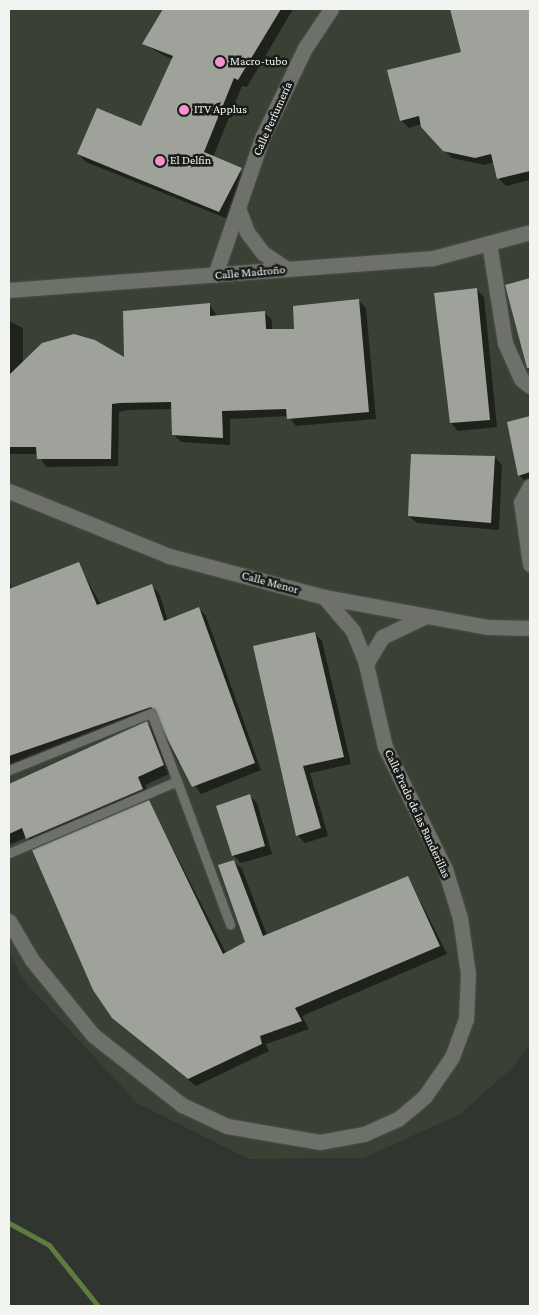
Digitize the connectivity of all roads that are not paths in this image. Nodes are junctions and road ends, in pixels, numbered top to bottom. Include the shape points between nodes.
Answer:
1 (331, 9) edge
2 (238, 208) junction
3 (530, 232) edge
4 (490, 243) junction
5 (287, 270) junction
6 (214, 275) junction
7 (9, 290) edge
8 (530, 386) edge
9 (530, 486) edge
10 (12, 495) edge
11 (530, 564) edge
12 (324, 597) junction
13 (424, 618) junction
14 (530, 628) edge
15 (366, 664) junction
16 (9, 770) edge
17 (177, 781) junction
18 (9, 853) edge
19 (9, 921) edge
20 (230, 924) dead end

1 - 2 street, Calle Perfumería via 305,48 262,138
2 - 5 street via 247,232 263,253
2 - 6 street, Calle Perfumería
3 - 4 street, Calle Madroño
4 - 5 street, Calle Madroño via 433,258
4 - 8 street via 505,343 521,379
5 - 6 street, Calle Madroño
6 - 7 street, Calle Madroño
9 - 11 street via 521,502
10 - 12 street, Calle Menor via 169,556
12 - 13 street, Calle Menor
12 - 15 street, Calle Prado de las Banderillas via 353,631
13 - 14 street, Calle Menor
13 - 15 street via 382,637
15 - 19 street, Calle Prado de las Banderillas via 385,747 445,869 460,918 468,974 466,1019 452,1057 425,1096 398,1120 364,1134 320,1142 270,1137 227,1126 182,1105 93,1035 32,960
16 - 17 lane via 151,713
17 - 18 lane
17 - 20 lane

